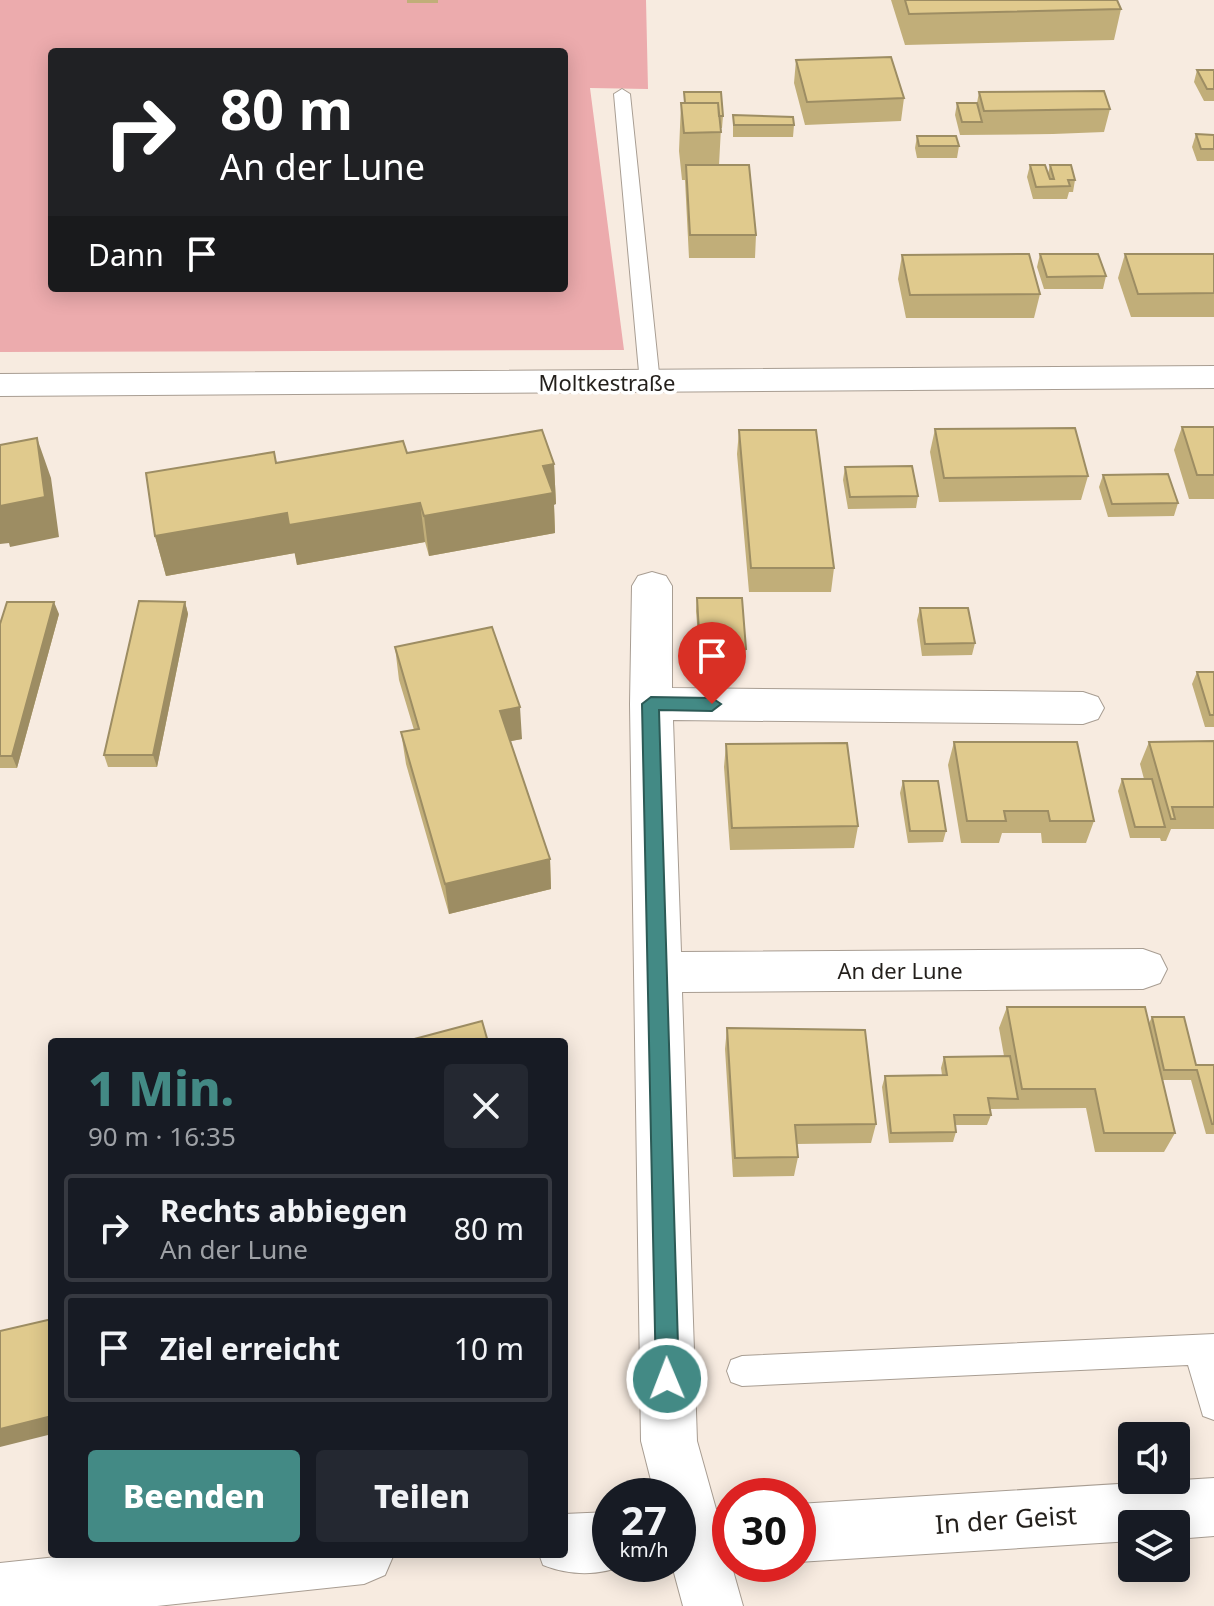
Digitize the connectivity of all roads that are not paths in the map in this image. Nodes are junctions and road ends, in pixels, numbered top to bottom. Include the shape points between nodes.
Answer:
1 (622, 94) dead end
2 (1214, 377) edge
3 (650, 383) junction
4 (0, 385) edge
5 (652, 586) dead end
6 (651, 704) junction
7 (1083, 708) dead end
8 (1143, 969) dead end
9 (658, 972) junction
10 (1206, 1350) edge
11 (742, 1371) dead end
12 (1214, 1405) edge
13 (1214, 1507) edge
14 (816, 1532) edge
15 (701, 1540) edge
16 (592, 1543) edge
17 (568, 1544) edge
18 (327, 1558) edge
19 (0, 1593) edge
20 (713, 1606) edge

1 - 3 lane
2 - 3 street, Moltkestraße
3 - 4 street, Moltkestraße
5 - 6 street
6 - 7 street
6 - 9 street
8 - 9 street, An der Lune
9 - 15 street via 669,1441
10 - 11 lane
10 - 12 lane
13 - 14 street, In der Geist
15 - 20 street
16 - 17 street
18 - 19 street

